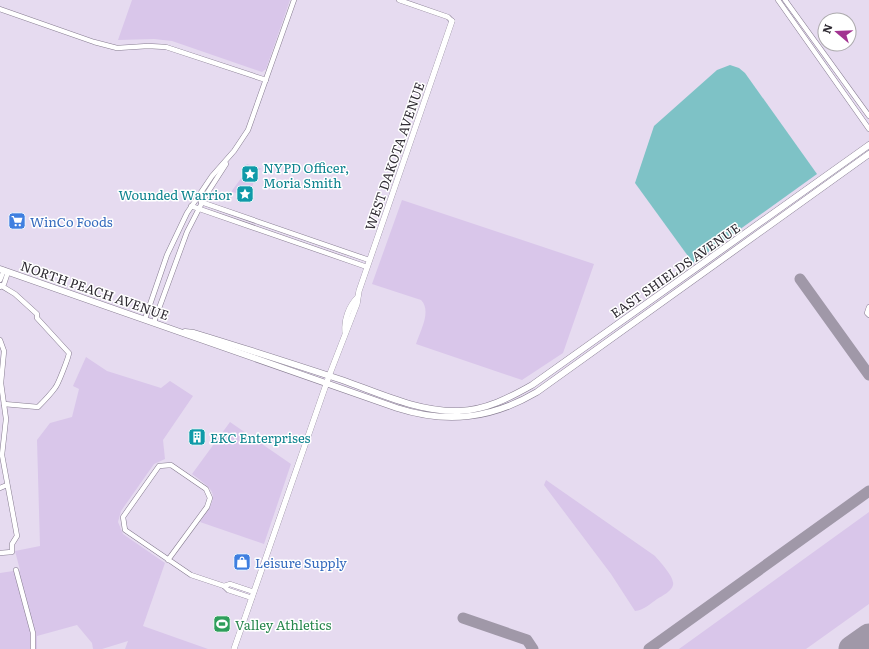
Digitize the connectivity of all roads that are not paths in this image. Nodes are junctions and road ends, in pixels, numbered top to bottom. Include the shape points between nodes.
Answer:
1 (294, 0) edge
2 (399, 0) edge
3 (778, 0) edge
4 (785, 0) edge
5 (0, 9) edge
6 (791, 10) junction
7 (786, 13) junction
8 (452, 21) joint
9 (841, 79) junction
10 (266, 80) junction
11 (835, 83) junction
12 (869, 116) edge
13 (869, 129) edge
14 (869, 145) edge
15 (869, 154) edge
16 (231, 155) junction
17 (195, 200) junction
18 (202, 202) junction
19 (191, 206) junction
20 (199, 208) junction
21 (369, 260) junction
22 (367, 267) junction
23 (4, 270) edge
24 (0, 280) edge
25 (0, 286) edge
26 (869, 307) edge
27 (869, 315) edge
28 (144, 319) junction
29 (154, 322) junction
30 (183, 332) junction
31 (0, 340) edge
32 (2, 352) edge
33 (546, 375) junction
34 (329, 376) junction
35 (551, 381) junction
36 (326, 384) junction
37 (4, 404) junction
38 (491, 409) junction
39 (2, 436) edge
40 (7, 485) junction
41 (0, 488) edge
42 (0, 553) edge
43 (168, 560) junction
44 (16, 570) dead end
45 (224, 586) junction
46 (254, 592) junction
47 (252, 598) junction
48 (33, 649) edge
49 (234, 649) edge

1 - 10 street
2 - 8 street via 448,17
3 - 7 street
4 - 6 street
5 - 10 street via 94,42 117,48 166,47
6 - 7 street
6 - 9 street
7 - 11 street
8 - 21 street, WEST DAKOTA AVENUE
9 - 11 street
9 - 12 street
10 - 16 street via 248,130
11 - 13 street
14 - 33 main road, EAST SHIELDS AVENUE
15 - 35 main road, EAST SHIELDS AVENUE
16 - 17 street
16 - 18 street
17 - 18 street
17 - 19 street
18 - 20 street
18 - 21 street
19 - 20 street
19 - 28 street via 169,249
20 - 22 street
20 - 29 street via 177,258
21 - 22 street, WEST DAKOTA AVENUE
22 - 34 street, WEST DAKOTA AVENUE via 357,298 351,304 344,324 345,332
23 - 24 street
23 - 25 street via 4,284
23 - 28 main road, NORTH PEACH AVENUE
25 - 37 street via 15,294 37,314 37,318 69,353 56,388 38,407
26 - 27 street
28 - 29 main road, NORTH PEACH AVENUE
29 - 30 main road, NORTH PEACH AVENUE
30 - 34 main road, NORTH PEACH AVENUE via 260,352
30 - 36 main road, NORTH PEACH AVENUE via 192,338
31 - 32 street
32 - 37 street via 1,384
33 - 35 main road
33 - 38 main road, EAST SHIELDS AVENUE
34 - 36 street, WEST DAKOTA AVENUE
34 - 38 main road, NORTH PEACH AVENUE via 415,405 459,411
35 - 38 main road, EAST SHIELDS AVENUE via 516,404
36 - 38 main road, NORTH PEACH AVENUE via 426,416 460,417
36 - 46 street, WEST DAKOTA AVENUE
37 - 39 street via 6,419
39 - 40 street via 1,451
40 - 41 street
40 - 42 street via 17,536 12,544 12,552
43 - 43 street via 125,530 123,524 123,517 159,466 165,464 171,465 206,489 210,498 207,507
43 - 45 street via 191,575
44 - 48 street via 33,633
45 - 46 street via 230,584
45 - 47 street via 228,590
46 - 47 street, WEST DAKOTA AVENUE
47 - 49 street, WEST DAKOTA AVENUE

